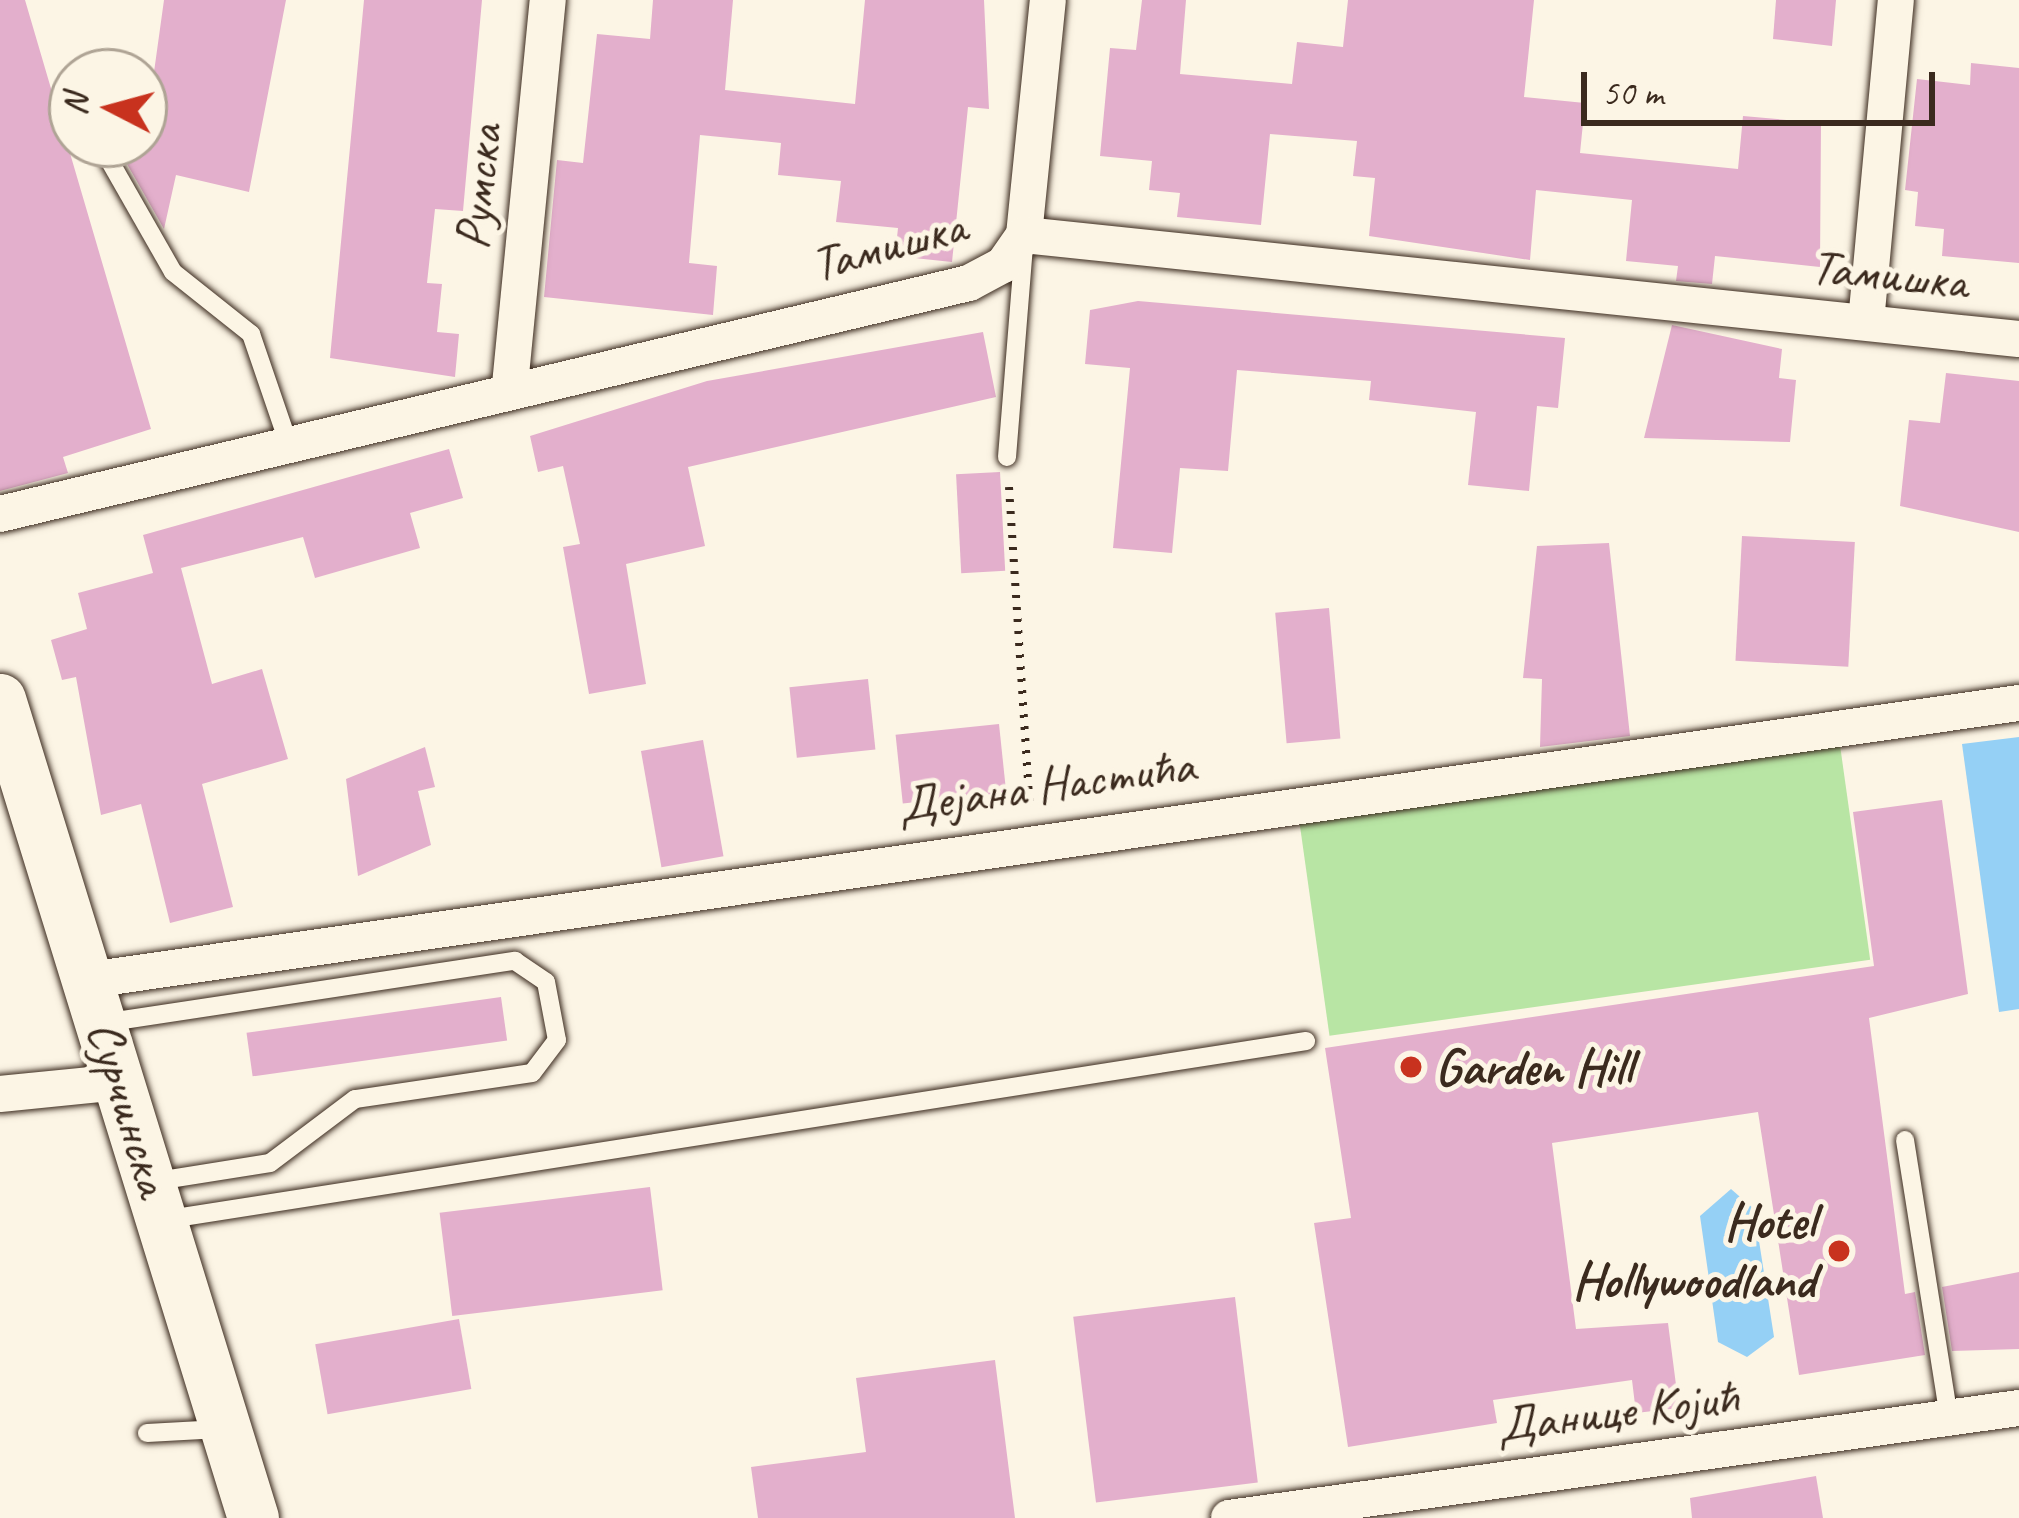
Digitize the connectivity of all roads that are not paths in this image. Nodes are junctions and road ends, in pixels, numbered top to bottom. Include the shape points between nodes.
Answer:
1 (548, 0) edge
2 (1048, 0) edge
3 (1896, 0) edge
4 (114, 168) edge
5 (1024, 235) junction
6 (1866, 322) junction
7 (2019, 339) edge
8 (510, 385) junction
9 (287, 439) junction
10 (1007, 457) road end
11 (0, 514) edge
12 (0, 698) edge
13 (2019, 703) edge
14 (96, 1001) junction
15 (1306, 1042) dead end
16 (121, 1082) junction
17 (0, 1094) edge
18 (1905, 1141) dead end
19 (158, 1201) junction
20 (2019, 1408) edge
21 (1949, 1419) junction
22 (226, 1429) junction
23 (147, 1433) dead end
24 (253, 1518) edge
25 (1228, 1518) edge

1 - 8 street, Румска
2 - 5 street
3 - 6 street
4 - 9 lane via 173,272 251,334
5 - 6 street, Тамишка
5 - 8 street, Тамишка via 1003,265 969,283
5 - 10 lane
6 - 7 street, Тамишка
8 - 9 street, Тамишка
9 - 11 street, Тамишка
12 - 14 main road, Сурчинска
13 - 14 street, Дејана Настића via 1031,839
14 - 16 main road, Сурчинска
14 - 19 lane via 515,961 546,982 557,1040 532,1073 355,1100 270,1163
15 - 19 lane
16 - 17 street
16 - 19 main road, Сурчинска
18 - 21 lane
19 - 22 main road, Сурчинска
20 - 21 street, Данице Којић
21 - 25 street, Данице Којић
22 - 23 lane
22 - 24 main road, Сурчинска

